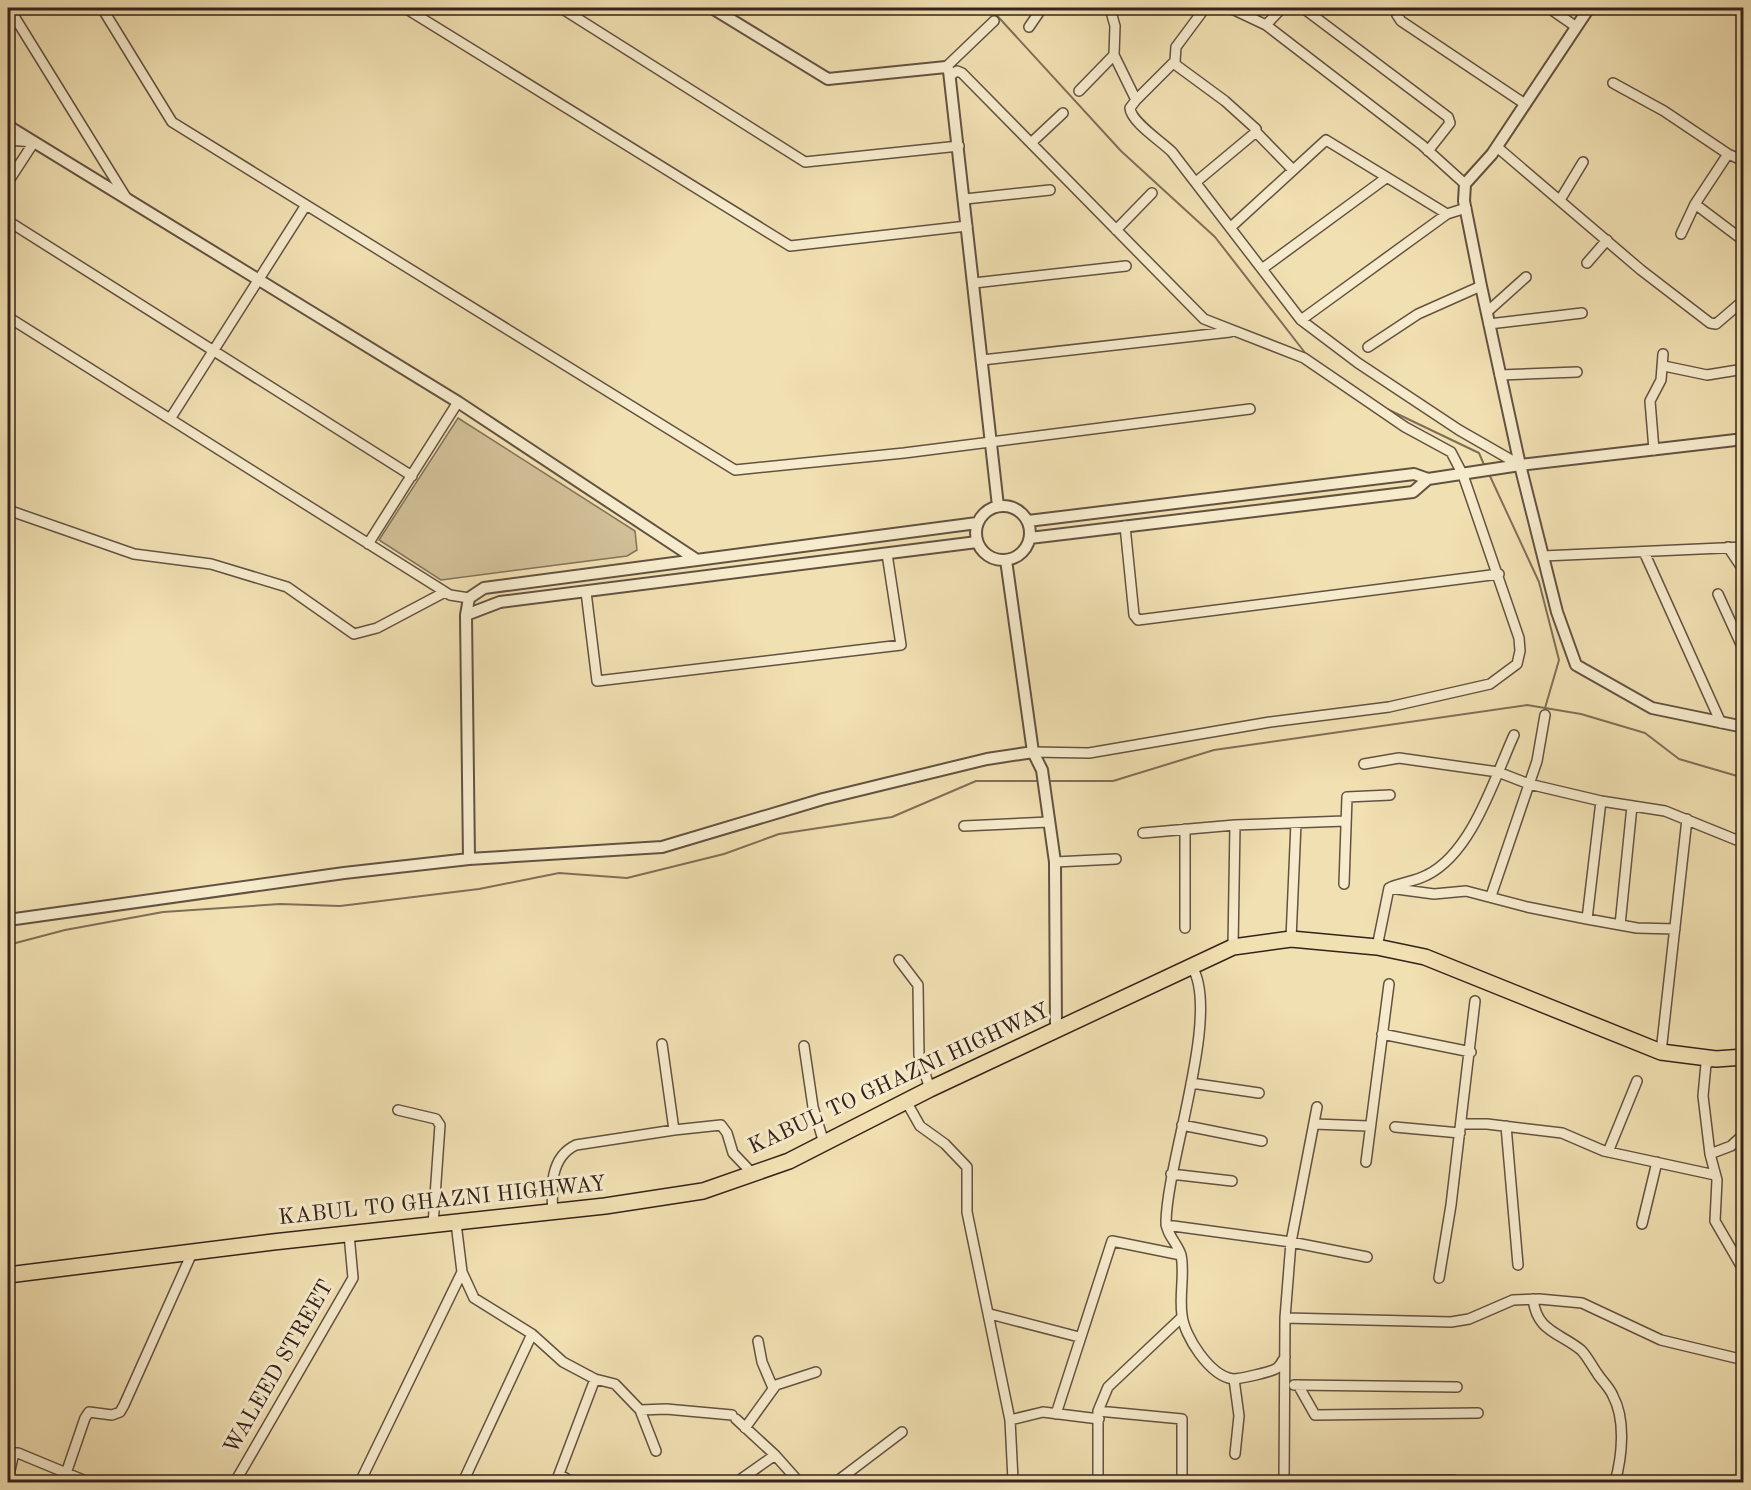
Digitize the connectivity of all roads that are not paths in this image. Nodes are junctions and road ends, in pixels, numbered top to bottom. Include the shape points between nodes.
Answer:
1 (9, 8) edge
2 (102, 8) edge
3 (405, 8) edge
4 (561, 8) edge
5 (712, 8) edge
6 (1042, 8) edge
7 (1110, 8) edge
8 (1205, 8) edge
9 (1230, 8) edge
10 (1282, 8) edge
11 (1303, 8) edge
12 (1402, 8) edge
13 (1549, 8) edge
14 (1589, 8) edge
15 (994, 21) dead end
16 (1266, 25) junction
17 (1575, 26) junction
18 (1029, 27) dead end
19 (1114, 55) junction
20 (1175, 61) junction
21 (949, 71) junction
22 (1614, 83) dead end
23 (1079, 90) dead end
24 (1136, 100) junction
25 (1525, 104) junction
26 (1063, 113) dead end
27 (8, 126) edge
28 (1256, 132) junction
29 (8, 140) edge
30 (34, 142) junction
31 (1030, 143) junction
32 (959, 146) junction
33 (1497, 147) junction
34 (1428, 151) junction
35 (1728, 154) junction
36 (1743, 161) edge
37 (1583, 162) dead end
38 (1293, 170) junction
39 (1386, 178) junction
40 (8, 182) edge
41 (1196, 182) junction
42 (1465, 184) junction
43 (1050, 190) dead end
44 (1152, 193) dead end
45 (965, 199) junction
46 (127, 200) junction
47 (1560, 200) junction
48 (1695, 204) junction
49 (306, 205) junction
50 (1466, 208) junction
51 (1447, 214) junction
52 (8, 220) edge
53 (968, 226) junction
54 (1231, 227) junction
55 (1116, 230) junction
56 (1681, 234) dead end
57 (1607, 240) junction
58 (1743, 241) edge
59 (1587, 263) dead end
60 (1126, 266) dead end
61 (1262, 269) junction
62 (1526, 277) dead end
63 (258, 280) junction
64 (974, 284) junction
65 (1481, 286) junction
66 (1743, 300) edge
67 (1486, 312) junction
68 (1582, 314) dead end
69 (8, 317) edge
70 (1301, 320) junction
71 (1489, 324) junction
72 (1233, 332) junction
73 (1368, 347) dead end
74 (213, 351) junction
75 (1663, 354) dead end
76 (982, 360) junction
77 (1664, 366) junction
78 (1743, 369) edge
79 (1576, 372) dead end
80 (1500, 375) junction
81 (458, 402) junction
82 (1250, 409) dead end
83 (170, 419) junction
84 (1743, 439) edge
85 (991, 442) junction
86 (1654, 450) junction
87 (1520, 465) junction
88 (1463, 475) junction
89 (412, 476) junction
90 (1428, 479) junction
91 (998, 506) junction
92 (8, 510) edge
93 (1028, 520) junction
94 (977, 523) junction
95 (1125, 526) junction
96 (1030, 537) junction
97 (977, 542) junction
98 (368, 544) junction
99 (1728, 547) junction
100 (1743, 547) edge
101 (1644, 552) junction
102 (887, 554) junction
103 (1543, 556) junction
104 (697, 560) junction
105 (1006, 560) junction
106 (1743, 571) edge
107 (1499, 574) junction
108 (445, 592) junction
109 (586, 592) junction
110 (1718, 594) dead end
111 (469, 598) junction
112 (466, 615) junction
113 (1743, 651) edge
114 (1545, 715) dead end
115 (1720, 723) junction
116 (1743, 727) edge
117 (1514, 735) dead end
118 (1033, 752) junction
119 (1364, 764) dead end
120 (1498, 772) junction
121 (1529, 784) junction
122 (1390, 795) dead end
123 (1601, 801) junction
124 (1632, 806) junction
125 (1048, 818) junction
126 (1687, 819) junction
127 (1345, 821) junction
128 (1296, 823) junction
129 (1235, 825) junction
130 (964, 826) dead end
131 (1185, 829) junction
132 (1143, 833) dead end
133 (1743, 843) edge
134 (470, 859) junction
135 (1116, 859) dead end
136 (1055, 862) junction
137 (1344, 884) dead end
138 (1389, 888) junction
139 (1491, 896) junction
140 (1587, 919) junction
141 (8, 920) edge
142 (1620, 925) junction
143 (1185, 928) dead end
144 (1674, 930) junction
145 (1291, 939) junction
146 (1233, 947) junction
147 (1377, 947) junction
148 (899, 960) dead end
149 (1192, 966) junction
150 (1389, 984) dead end
151 (1475, 1002) dead end
152 (1056, 1030) junction
153 (1382, 1034) junction
154 (662, 1044) dead end
155 (804, 1046) dead end
156 (1471, 1052) junction
157 (1660, 1052) junction
158 (1743, 1057) edge
159 (1716, 1059) junction
160 (1637, 1081) dead end
161 (1191, 1083) junction
162 (930, 1089) junction
163 (1259, 1093) dead end
164 (906, 1101) junction
165 (1317, 1107) dead end
166 (398, 1110) dead end
167 (1314, 1124) junction
168 (1182, 1125) junction
169 (1368, 1126) junction
170 (1506, 1126) junction
171 (1395, 1127) dead end
172 (1461, 1129) junction
173 (674, 1130) junction
174 (1743, 1134) edge
175 (1262, 1141) dead end
176 (824, 1143) junction
177 (1608, 1152) junction
178 (1710, 1154) junction
179 (1366, 1162) dead end
180 (1657, 1162) junction
181 (753, 1174) junction
182 (1171, 1174) junction
183 (1715, 1175) junction
184 (1232, 1181) dead end
185 (553, 1212) junction
186 (456, 1223) junction
187 (1642, 1224) dead end
188 (433, 1225) junction
189 (1166, 1226) junction
190 (350, 1234) junction
191 (1291, 1242) junction
192 (192, 1253) junction
193 (1180, 1255) junction
194 (1367, 1257) dead end
195 (1518, 1265) dead end
196 (1743, 1271) edge
197 (462, 1272) junction
198 (8, 1275) edge
199 (1439, 1278) dead end
200 (1533, 1299) junction
201 (990, 1314) junction
202 (1182, 1317) junction
203 (1286, 1318) junction
204 (532, 1334) junction
205 (1079, 1337) junction
206 (758, 1341) dead end
207 (1285, 1357) junction
208 (1740, 1359) dead end
209 (816, 1372) dead end
210 (595, 1379) junction
211 (1234, 1379) junction
212 (1285, 1384) junction
213 (1298, 1384) junction
214 (1457, 1387) dead end
215 (773, 1388) junction
216 (640, 1410) junction
217 (1478, 1413) dead end
218 (1056, 1414) junction
219 (1098, 1415) junction
220 (1010, 1420) junction
221 (745, 1428) junction
222 (902, 1432) dead end
223 (657, 1451) dead end
224 (1235, 1454) dead end
225 (775, 1455) junction
226 (64, 1478) edge
227 (558, 1478) edge
228 (8, 1479) edge
229 (1013, 1480) dead end
230 (1454, 1480) dead end
231 (1325, 1481) edge
232 (88, 1482) edge
233 (235, 1482) edge
234 (360, 1482) edge
235 (463, 1482) edge
236 (572, 1482) edge
237 (737, 1482) edge
238 (799, 1482) edge
239 (836, 1482) edge
240 (1098, 1482) edge
241 (1182, 1482) edge
242 (1284, 1482) edge
243 (1345, 1482) edge
244 (1615, 1482) edge

1 - 46 street
2 - 49 street via 172,122
3 - 53 street via 790,246
4 - 32 street via 805,162
5 - 21 street via 828,79
6 - 18 street
7 - 19 street via 1115,26
8 - 20 street via 1176,47
9 - 16 street
10 - 16 street
11 - 34 street via 1448,117 1450,123
12 - 25 street via 1397,15 1401,21
13 - 17 street
14 - 17 street
15 - 21 street
16 - 34 street
17 - 25 street
19 - 23 street
19 - 24 street
20 - 24 street
20 - 28 street via 1255,126
21 - 31 street via 962,73
21 - 32 street
22 - 35 street
24 - 41 street via 1130,113 1145,130 1156,135
25 - 33 street
26 - 31 street
27 - 30 street
28 - 38 street
28 - 41 street
29 - 30 street
30 - 40 street
30 - 46 street
31 - 55 street
32 - 45 street
33 - 42 street
33 - 47 street
34 - 42 street
35 - 36 street
35 - 48 street
37 - 47 street
38 - 39 street via 1326,140
38 - 54 street
39 - 51 street
39 - 61 street
41 - 54 street
42 - 50 street
43 - 45 street
44 - 55 street
45 - 53 street
46 - 63 street
47 - 57 street
48 - 56 street
48 - 58 street
49 - 63 street
49 - 85 street via 735,470
50 - 51 street
50 - 65 street
51 - 70 street
52 - 74 street
53 - 64 street
54 - 61 street
55 - 72 street via 1204,319
57 - 59 street
57 - 66 street via 1710,323 1716,324
60 - 64 street
61 - 70 street
62 - 67 street
63 - 74 street
63 - 81 street
64 - 76 street
65 - 67 street
65 - 73 street via 1418,314
67 - 71 street
68 - 71 street
69 - 83 street
70 - 87 street via 1459,430
71 - 80 street
72 - 76 street
72 - 88 street via 1304,358 1405,427 1451,452
74 - 83 street
74 - 89 street
75 - 77 street
76 - 85 street
77 - 78 street via 1707,375
77 - 86 street via 1650,401
79 - 80 street
80 - 87 street
81 - 89 street
81 - 104 street
82 - 85 street
83 - 98 street
84 - 86 street
85 - 91 street
86 - 87 street
87 - 88 street
87 - 103 street
88 - 90 street
88 - 107 street
89 - 98 street
90 - 93 street via 1414,474
90 - 95 street via 1413,492
91 - 93 street via 1016,508
91 - 94 street via 989,509
92 - 108 street via 134,554 211,564 287,587 354,634 377,627
93 - 96 street
94 - 97 street
94 - 104 street
95 - 96 street
95 - 107 street via 1134,615 1138,620
96 - 105 street via 1022,552
97 - 102 street
97 - 105 street via 988,556
98 - 108 street
99 - 100 street
99 - 101 street
99 - 106 street
101 - 103 street
101 - 115 street
102 - 109 street
102 - 109 street via 901,645 889,647 597,681
103 - 115 street via 1576,664 1652,708
104 - 111 street via 484,588
105 - 118 street
107 - 118 street via 1520,651 1517,664 1490,684 1389,707 1270,722 1089,753
108 - 111 street
109 - 112 street via 500,602
110 - 113 street
111 - 112 street
112 - 134 street
114 - 121 street
115 - 116 street
117 - 120 street
118 - 125 street via 1042,770
118 - 134 street via 987,759 823,799 662,847
119 - 120 street via 1399,758
120 - 121 street
120 - 138 street via 1458,850 1427,875
121 - 123 street
121 - 139 street
122 - 127 street via 1347,797
123 - 124 street
123 - 140 street
124 - 126 street
124 - 142 street
125 - 130 street
125 - 136 street
126 - 133 street
126 - 144 street
127 - 128 street
127 - 137 street
128 - 129 street
128 - 145 street
129 - 131 street
129 - 146 street
131 - 132 street
131 - 143 street
134 - 141 street
135 - 136 street
136 - 152 street
138 - 139 street via 1434,894 1466,891
138 - 147 street
139 - 140 street
140 - 142 street
142 - 144 street
144 - 157 street
145 - 146 highway, KABUL TO GHAZNI HIGHWAY
145 - 147 highway, KABUL TO GHAZNI HIGHWAY
146 - 149 highway, KABUL TO GHAZNI HIGHWAY
147 - 157 highway, KABUL TO GHAZNI HIGHWAY via 1425,957
148 - 162 street via 918,985 919,1056
149 - 152 highway, KABUL TO GHAZNI HIGHWAY
149 - 161 street via 1199,981 1201,1024
150 - 153 street
151 - 156 street
152 - 162 highway, KABUL TO GHAZNI HIGHWAY
153 - 156 street
153 - 169 street
154 - 173 street
155 - 176 street via 813,1107
156 - 172 street
157 - 159 highway, KABUL TO GHAZNI HIGHWAY
158 - 159 highway, KABUL TO GHAZNI HIGHWAY
159 - 178 street via 1706,1064 1703,1096
160 - 177 street
161 - 163 street
161 - 168 street
162 - 164 highway, KABUL TO GHAZNI HIGHWAY
164 - 176 highway, KABUL TO GHAZNI HIGHWAY
164 - 201 street via 920,1126 967,1167 967,1212
165 - 167 street
166 - 188 street via 436,1119 440,1125
167 - 169 street
167 - 191 street
168 - 175 street
168 - 182 street
169 - 179 street
170 - 172 street
170 - 177 street via 1562,1133
170 - 195 street
171 - 172 street
172 - 199 street
173 - 181 street via 721,1125 733,1153
173 - 185 street via 571,1148 557,1166 551,1185
174 - 178 street via 1731,1146
176 - 181 highway, KABUL TO GHAZNI HIGHWAY
177 - 180 street
178 - 183 street
180 - 183 street
180 - 187 street
181 - 185 highway, KABUL TO GHAZNI HIGHWAY via 704,1191
182 - 184 street
182 - 189 street
183 - 196 street via 1714,1221
185 - 186 highway, KABUL TO GHAZNI HIGHWAY
186 - 188 highway, KABUL TO GHAZNI HIGHWAY
186 - 197 street
188 - 190 highway, KABUL TO GHAZNI HIGHWAY
189 - 191 street
189 - 193 street
190 - 192 highway, KABUL TO GHAZNI HIGHWAY
190 - 233 street, WALEED STREET via 353,1278
191 - 194 street
191 - 203 street
192 - 198 highway, KABUL TO GHAZNI HIGHWAY
192 - 226 street via 120,1413 89,1412
193 - 202 street
193 - 205 street via 1112,1241
197 - 204 street via 474,1298
197 - 234 street
200 - 203 street via 1513,1300 1451,1323
200 - 208 street via 1582,1304 1661,1340
200 - 244 street via 1534,1312 1541,1322 1582,1351 1614,1396 1620,1423
201 - 205 street
201 - 220 street
202 - 211 street via 1204,1363 1220,1375
202 - 219 street via 1108,1388
203 - 207 street
204 - 210 street via 563,1362
204 - 235 street
205 - 218 street
206 - 215 street
207 - 211 street via 1277,1368
207 - 212 street
209 - 215 street
210 - 216 street via 615,1384
210 - 227 street
211 - 224 street via 1239,1416
212 - 213 street
212 - 242 street
213 - 214 street
213 - 217 street via 1315,1415
215 - 221 street
216 - 221 street via 734,1417
216 - 223 street
218 - 219 street
218 - 220 street
219 - 240 street
219 - 241 street via 1182,1419
220 - 229 street
221 - 225 street
222 - 239 street
225 - 237 street
225 - 238 street
226 - 228 street via 14,1453
226 - 232 street
227 - 236 street
230 - 243 street
231 - 243 street

